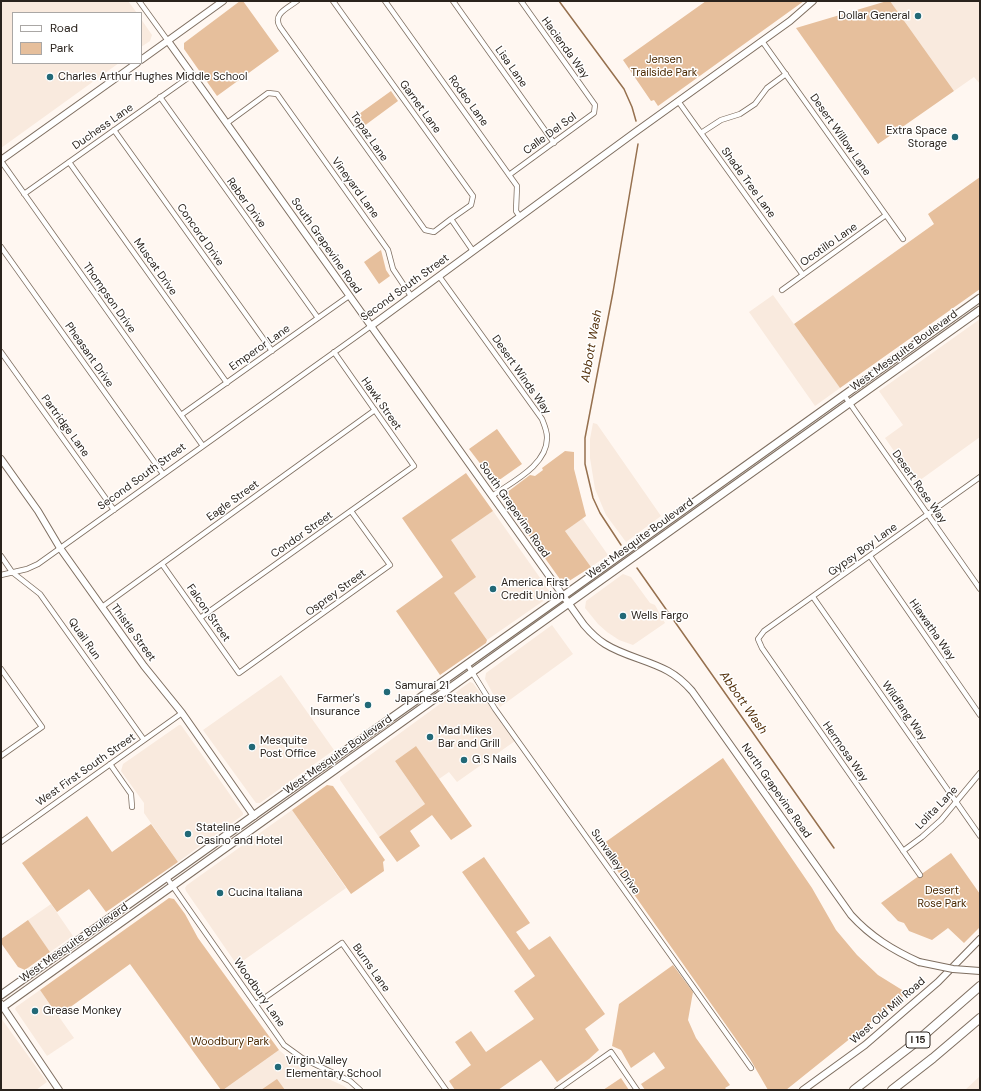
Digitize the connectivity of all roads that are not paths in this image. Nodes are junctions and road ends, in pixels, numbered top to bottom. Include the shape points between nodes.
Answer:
1 (139, 1) edge
2 (297, 1) edge
3 (333, 1) edge
4 (385, 1) edge
5 (453, 1) edge
6 (520, 1) edge
7 (812, 1) edge
8 (220, 2) edge
9 (168, 41) junction
10 (762, 41) junction
11 (142, 59) edge
12 (136, 64) edge
13 (786, 74) junction
14 (192, 75) junction
15 (160, 98) junction
16 (678, 101) junction
17 (595, 105) joint
18 (227, 123) junction
19 (114, 130) junction
20 (701, 133) junction
21 (554, 143) junction
22 (1, 161) edge
23 (69, 162) junction
24 (509, 175) junction
25 (24, 194) junction
26 (886, 215) junction
27 (520, 217) junction
28 (451, 219) junction
29 (903, 239) dead end
30 (1, 247) edge
31 (473, 251) junction
32 (803, 275) junction
33 (439, 276) junction
34 (782, 290) dead end
35 (349, 296) junction
36 (411, 296) junction
37 (980, 298) edge
38 (980, 310) edge
39 (318, 318) junction
40 (371, 326) junction
41 (272, 351) junction
42 (1, 352) edge
43 (334, 352) junction
44 (227, 383) junction
45 (844, 395) junction
46 (850, 403) junction
47 (375, 410) junction
48 (181, 415) junction
49 (203, 446) junction
50 (1, 459) edge
51 (414, 466) joint
52 (163, 474) junction
53 (980, 477) edge
54 (706, 493) junction
55 (492, 496) junction
56 (712, 501) junction
57 (114, 510) junction
58 (351, 511) junction
59 (927, 514) junction
60 (60, 548) junction
61 (1, 556) edge
62 (870, 556) junction
63 (162, 564) junction
64 (12, 572) junction
65 (1, 575) edge
66 (980, 589) edge
67 (813, 597) junction
68 (566, 600) junction
69 (102, 607) junction
70 (200, 618) junction
71 (758, 639) joint
72 (467, 664) junction
73 (1, 669) edge
74 (473, 672) junction
75 (239, 673) joint
76 (421, 697) junction
77 (426, 705) junction
78 (182, 713) junction
79 (980, 715) edge
80 (144, 740) junction
81 (1, 756) edge
82 (110, 764) junction
83 (980, 773) edge
84 (956, 802) junction
85 (132, 807) dead end
86 (254, 816) junction
87 (260, 824) junction
88 (980, 836) edge
89 (1, 842) edge
90 (903, 851) junction
91 (920, 875) dead end
92 (167, 878) junction
93 (173, 886) junction
94 (980, 939) edge
95 (980, 971) edge
96 (980, 986) edge
97 (1, 996) edge
98 (256, 1004) junction
99 (2, 1006) edge
100 (980, 1018) edge
101 (751, 1068) dead end
102 (59, 1090) edge
103 (360, 1090) edge
104 (446, 1090) edge
105 (557, 1090) edge
106 (637, 1090) edge
107 (803, 1090) edge
108 (854, 1090) edge
109 (892, 1090) edge

1 - 9 street, South Grapevine Road
2 - 28 street, Topaz Lane via 279,14 277,18 280,27 425,230 434,232
3 - 28 street, Garnet Lane via 473,196 471,205
4 - 24 street, Rodeo Lane
5 - 21 street, Lisa Lane
6 - 17 street, Hacienda Way
7 - 10 street, Second South Street
8 - 9 street
9 - 11 street
9 - 14 street, South Grapevine Road
10 - 13 street, Desert Willow Lane
10 - 16 street, Second South Street
12 - 22 street
13 - 20 street via 740,114 721,120
13 - 26 street, Desert Willow Lane
14 - 15 street, Duchess Lane
14 - 18 street, South Grapevine Road
15 - 19 street, Duchess Lane
15 - 39 street, Reber Drive
16 - 20 street, Shade Tree Lane
16 - 27 street, Second South Street
17 - 21 street, Calle Del Sol via 594,114
18 - 35 street, South Grapevine Road
18 - 36 street, Vineyard Lane via 268,93 277,94 388,250 393,269
19 - 23 street, Duchess Lane
19 - 41 street, Concord Drive
20 - 32 street, Shade Tree Lane
21 - 24 street, Calle Del Sol
22 - 25 street, Thompson Drive
23 - 25 street, Duchess Lane
23 - 44 street, Muscat Drive
24 - 27 street, Rodeo Lane via 517,186 516,212
25 - 48 street, Thompson Drive
26 - 29 street, Desert Willow Lane
26 - 32 street, Ocotillo Lane
27 - 31 street, Second South Street
28 - 31 street
30 - 52 street, Pheasant Drive
31 - 33 street, Second South Street
32 - 34 street, Ocotillo Lane
33 - 36 street, Second South Street
33 - 55 street, Desert Winds Way via 542,419 548,436 544,452 536,465
35 - 39 street, Emperor Lane
35 - 40 street, South Grapevine Road
36 - 40 street, Second South Street
37 - 45 main road, West Mesquite Boulevard
38 - 46 main road, West Mesquite Boulevard
39 - 41 street, Emperor Lane
40 - 43 street, Second South Street
40 - 55 street, South Grapevine Road
41 - 44 street, Emperor Lane
42 - 57 street, Partridge Lane
43 - 47 street, Hawk Street
43 - 49 street, Second South Street
44 - 48 street, Emperor Lane
45 - 46 street, Desert Rose Way
45 - 54 main road, West Mesquite Boulevard
46 - 56 main road, West Mesquite Boulevard
46 - 59 street, Desert Rose Way
47 - 51 street, Hawk Street
47 - 63 street, Eagle Street
48 - 49 street, Thompson Drive
49 - 52 street, Second South Street
50 - 60 street, Thistle Street via 38,511
51 - 58 street, Condor Street
52 - 57 street, Second South Street
53 - 59 street, Gypsy Boy Lane
54 - 56 main road
54 - 68 main road, West Mesquite Boulevard
55 - 68 street, South Grapevine Road
56 - 68 main road, West Mesquite Boulevard
57 - 60 street, Second South Street
58 - 70 street, Condor Street
58 - 75 street, Osprey Street via 390,565
59 - 62 street, Gypsy Boy Lane
59 - 66 street, Desert Rose Way
60 - 64 street, Second South Street via 27,570
60 - 69 street, Thistle Street
61 - 64 street, Quail Run
62 - 67 street, Gypsy Boy Lane
62 - 79 street, Hiawatha Way
63 - 69 street, Eagle Street
63 - 70 street, Falcon Street
64 - 65 street, Second South Street
64 - 80 street, Quail Run via 40,594
67 - 71 street, Gypsy Boy Lane via 764,631
67 - 84 street, Wildfang Way
68 - 72 main road, West Mesquite Boulevard
68 - 74 main road, West Mesquite Boulevard
68 - 95 street, North Grapevine Road, bridge via 593,635 605,644 668,671 692,690 851,916 864,929 883,943 920,962 953,969
69 - 78 street, Thistle Street via 144,666
70 - 75 street, Falcon Street
71 - 90 street, Hermosa Way
72 - 74 street, Sunvalley Drive
72 - 76 main road, West Mesquite Boulevard
73 - 81 street via 42,727
74 - 77 main road, West Mesquite Boulevard
74 - 101 street, Sunvalley Drive via 495,710
76 - 77 main road
76 - 86 main road, West Mesquite Boulevard
77 - 87 main road, West Mesquite Boulevard
78 - 80 street, West First South Street
78 - 86 street, Thistle Street
80 - 82 street, West First South Street
82 - 85 street via 131,794
82 - 89 street, West First South Street
83 - 84 street, Lolita Lane
84 - 88 street, Wildfang Way
84 - 90 street, Lolita Lane via 941,820
86 - 87 main road
86 - 92 main road, West Mesquite Boulevard
87 - 93 main road, West Mesquite Boulevard
90 - 91 street, Hermosa Way
92 - 93 street, Woodbury Lane
92 - 97 main road, West Mesquite Boulevard
93 - 98 street, Woodbury Lane
93 - 99 main road, West Mesquite Boulevard
94 - 107 street, West Old Mill Road via 938,982 866,1045
96 - 108 highway, I 15 via 916,1042
98 - 103 street, Woodbury Lane via 284,1045 302,1058 350,1081
98 - 104 street, Burns Lane via 342,943
99 - 102 street
100 - 109 highway, I 15
105 - 106 street via 611,1052

